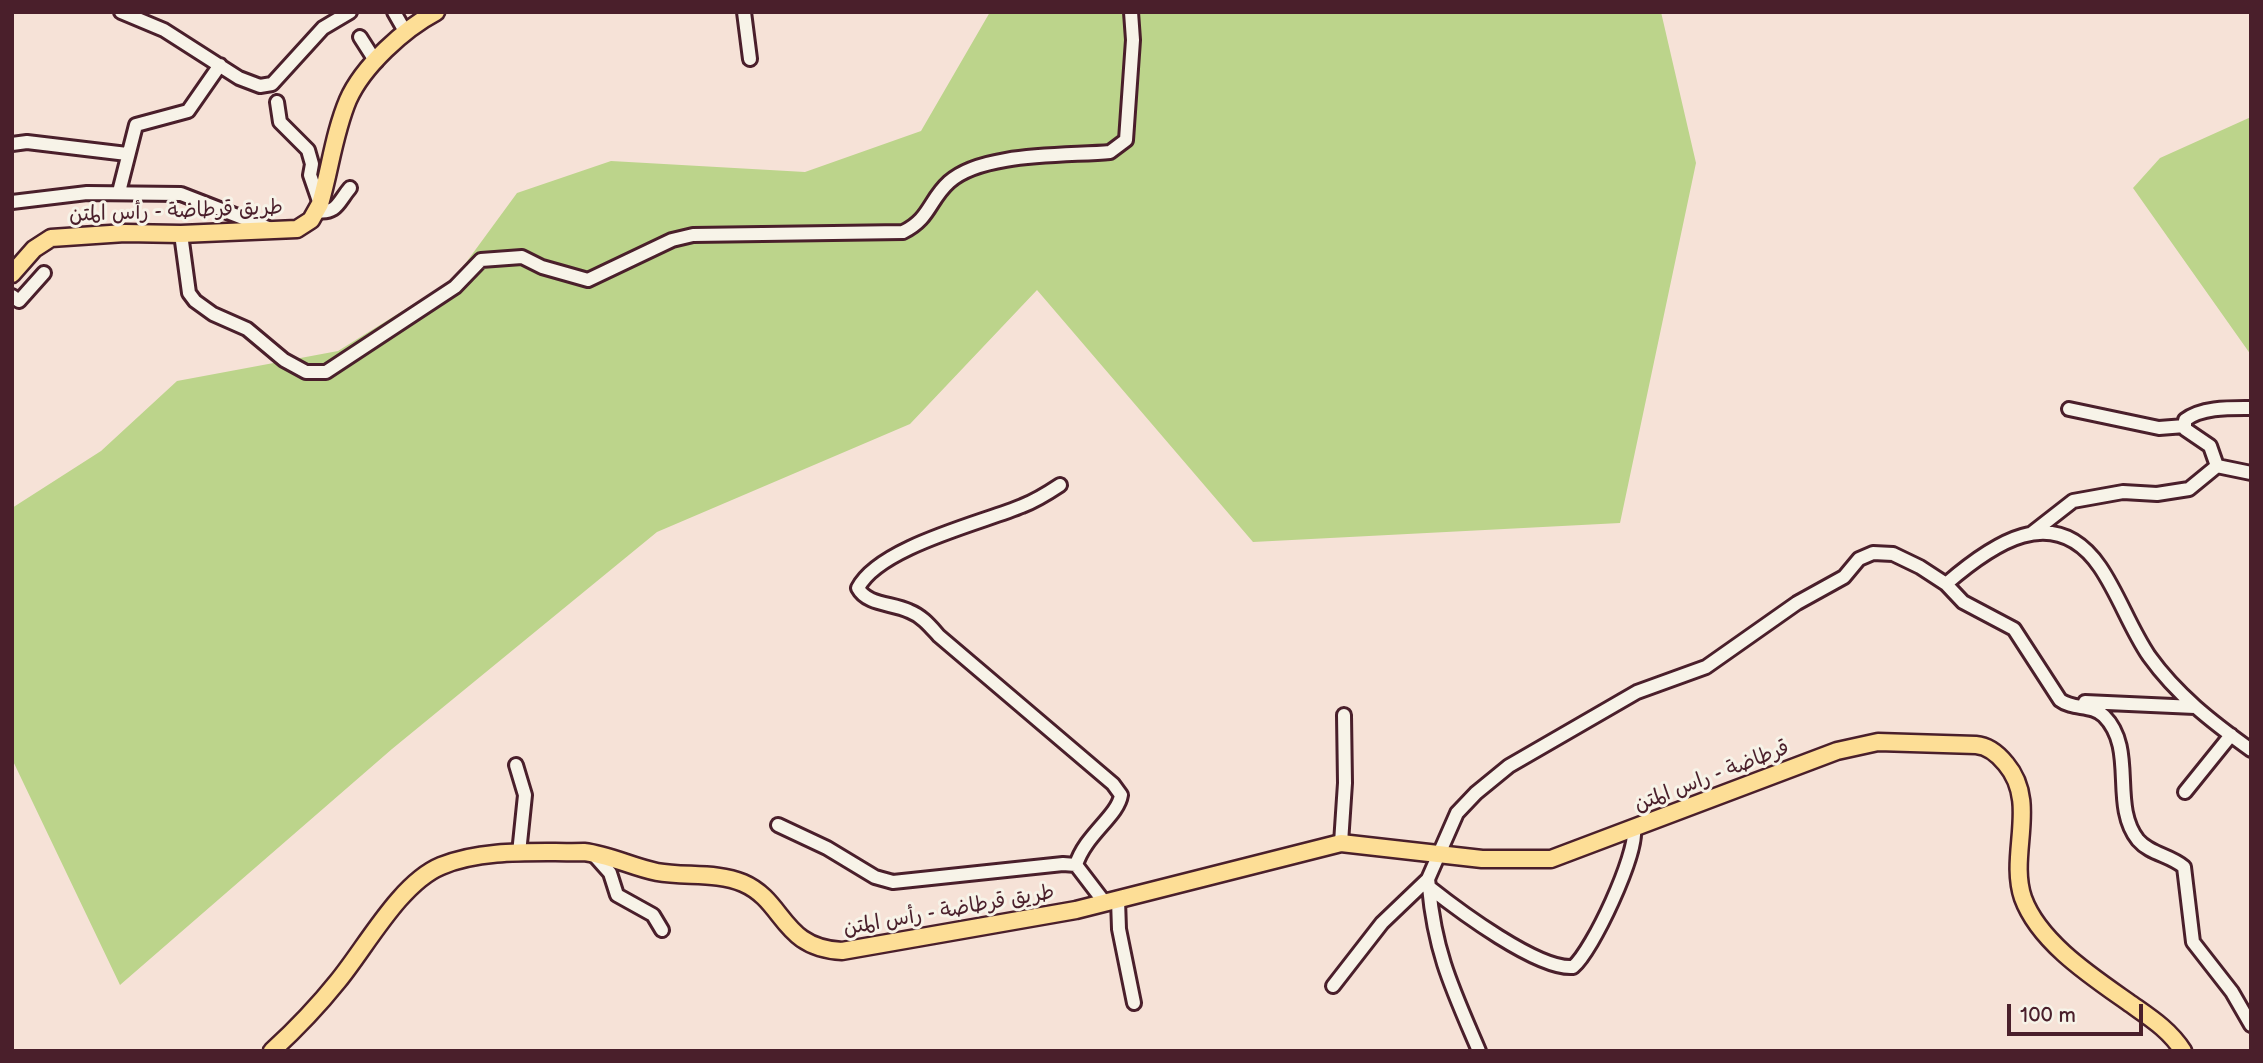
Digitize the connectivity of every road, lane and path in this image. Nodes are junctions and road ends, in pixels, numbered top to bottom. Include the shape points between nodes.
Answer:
1 (121, 12) edge
2 (350, 12) edge
3 (394, 12) edge
4 (436, 12) edge
5 (744, 12) edge
6 (1131, 12) edge
7 (406, 33) junction
8 (360, 37) dead end
9 (750, 59) dead end
10 (376, 62) junction
11 (220, 65) junction
12 (277, 102) dead end
13 (12, 144) edge
14 (127, 154) junction
15 (350, 188) dead end
16 (119, 192) junction
17 (12, 202) edge
18 (318, 208) junction
19 (275, 231) junction
20 (181, 234) junction
21 (44, 273) dead end
22 (12, 274) edge
23 (12, 296) edge
24 (2251, 408) edge
25 (2069, 409) dead end
26 (2185, 426) junction
27 (2217, 466) junction
28 (2251, 473) edge
29 (1060, 485) dead end
30 (2032, 533) junction
31 (1946, 584) junction
32 (2071, 706) junction
33 (2195, 707) junction
34 (1344, 715) dead end
35 (2231, 735) junction
36 (2251, 750) edge
37 (516, 765) dead end
38 (2185, 792) dead end
39 (778, 825) dead end
40 (1634, 830) junction
41 (1341, 843) junction
42 (584, 852) junction
43 (519, 853) junction
44 (1441, 854) junction
45 (1076, 865) junction
46 (1429, 883) junction
47 (1112, 901) junction
48 (1076, 910) joint
49 (662, 930) dead end
50 (1333, 986) dead end
51 (1134, 1003) dead end
52 (2251, 1025) edge
53 (272, 1051) edge
54 (1479, 1051) edge
55 (2183, 1051) edge

1 - 11 street via 164,30
2 - 11 street via 323,28 272,83 253,85
3 - 7 street
4 - 7 main road
5 - 9 street
6 - 20 street via 1126,140 1110,152 968,169 949,182 917,225 903,232 693,234 588,280 522,257 481,260 455,287 326,372 306,372 247,329 195,302 189,293
7 - 10 main road
8 - 10 street
10 - 18 main road via 349,99
11 - 14 street via 188,111 136,125
12 - 18 street via 280,121 308,150
13 - 14 street
14 - 16 street
15 - 18 street via 336,209 328,213
16 - 17 street
16 - 19 street via 192,196
18 - 19 main road, طريق قرطاضة - رأس المتن via 311,220 297,229
19 - 20 main road, طريق قرطاضة - رأس المتن
20 - 22 main road, طريق قرطاضة - رأس المتن via 51,238
21 - 23 street via 19,301
24 - 26 street via 2191,415
25 - 26 street via 2159,428
26 - 27 street via 2210,446
27 - 28 street
27 - 30 street via 2189,489 2157,494 2123,492 2073,501
29 - 45 street via 1021,507 951,530 898,555 858,587 871,600 926,621 1113,784 1121,795 1120,804 1091,835
30 - 31 street via 2018,535 1984,553
30 - 33 street via 2064,537 2085,550 2109,582 2150,657
31 - 32 street via 1963,602 2014,629 2054,694
31 - 44 street via 1893,554 1873,553 1859,559 1844,577 1797,603 1706,667 1637,692 1509,766 1457,813
32 - 33 street via 2086,702
32 - 52 street via 2091,708 2108,719 2119,742 2129,823 2146,848 2184,867 2193,942
33 - 35 street
34 - 41 street
35 - 36 street
35 - 38 street
37 - 43 street via 525,795
39 - 45 street via 875,877 893,882
40 - 44 main road, قرطاضة - راس المتن via 1551,859
40 - 46 street via 1634,849 1616,892 1573,967 1514,947
40 - 55 main road, قرطاضة - راس المتن via 1860,745 1984,746 2011,769 2020,792 2020,878 2024,898 2043,930 2075,961 2158,1022
41 - 44 main road, قرطاضة - راس المتن
41 - 47 main road, قرطاضة - راس المتن
42 - 43 main road, طريق قرطاضة - رأس المتن
42 - 48 main road, طريق قرطاضة - رأس المتن via 660,873 743,883 811,947 823,950 842,951
42 - 49 street via 604,863 617,895 653,915
43 - 53 main road, طريق قرطاضة - رأس المتن via 470,858 422,877 330,990
44 - 46 street
45 - 47 street
46 - 50 street via 1382,923
46 - 54 street via 1435,941
47 - 48 main road, قرطاضة - راس المتن
47 - 51 street

